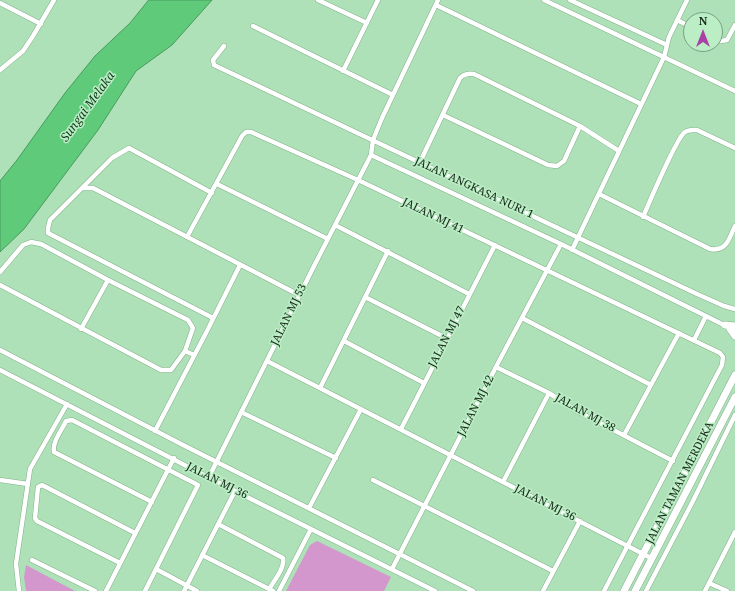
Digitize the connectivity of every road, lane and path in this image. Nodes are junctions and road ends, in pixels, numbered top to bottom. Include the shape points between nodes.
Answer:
1 (54, 0) edge
2 (318, 0) edge
3 (378, 0) edge
4 (438, 0) edge
5 (544, 0) edge
6 (570, 0) edge
7 (686, 0) edge
8 (0, 3) edge
9 (436, 5) junction
10 (677, 20) junction
11 (367, 23) junction
12 (683, 23) edge
13 (41, 24) junction
14 (735, 25) edge
15 (253, 26) dead end
16 (723, 41) edge
17 (667, 45) junction
18 (224, 46) dead end
19 (664, 57) junction
20 (0, 70) edge
21 (343, 71) junction
22 (735, 91) edge
23 (393, 95) junction
24 (641, 104) junction
25 (443, 115) junction
26 (580, 126) junction
27 (373, 140) junction
28 (735, 148) edge
29 (619, 151) junction
30 (371, 155) junction
31 (420, 162) junction
32 (358, 180) junction
33 (217, 184) junction
34 (82, 188) junction
35 (212, 193) junction
36 (598, 194) junction
37 (643, 217) junction
38 (335, 225) junction
39 (735, 226) edge
40 (188, 237) junction
41 (578, 237) junction
42 (328, 239) junction
43 (561, 244) junction
44 (495, 245) junction
45 (572, 250) junction
46 (388, 251) junction
47 (240, 265) junction
48 (548, 270) junction
49 (0, 272) edge
50 (108, 280) junction
51 (0, 285) edge
52 (469, 294) junction
53 (299, 295) junction
54 (365, 297) junction
55 (735, 308) edge
56 (706, 316) junction
57 (214, 318) junction
58 (522, 318) junction
59 (731, 328) edge
60 (81, 329) junction
61 (679, 333) junction
62 (735, 336) edge
63 (446, 338) junction
64 (694, 340) junction
65 (344, 341) junction
66 (0, 350) edge
67 (185, 351) junction
68 (194, 355) junction
69 (267, 361) junction
70 (496, 367) junction
71 (0, 370) edge
72 (735, 375) edge
73 (424, 383) junction
74 (651, 385) junction
75 (320, 388) junction
76 (549, 393) junction
77 (735, 397) edge
78 (67, 404) junction
79 (361, 409) junction
80 (728, 411) junction
81 (241, 412) junction
82 (735, 415) edge
83 (400, 429) junction
84 (155, 431) junction
85 (624, 435) junction
86 (450, 455) junction
87 (174, 458) junction
88 (336, 458) junction
89 (673, 461) junction
90 (217, 462) junction
91 (167, 470) junction
92 (210, 477) junction
93 (0, 480) edge
94 (373, 480) dead end
95 (503, 482) junction
96 (28, 484) junction
97 (235, 490) junction
98 (152, 502) junction
99 (425, 505) junction
100 (309, 508) junction
101 (580, 521) junction
102 (218, 524) junction
103 (311, 529) junction
104 (735, 532) edge
105 (135, 533) junction
106 (627, 546) junction
107 (400, 554) junction
108 (644, 554) junction
109 (202, 555) junction
110 (651, 558) junction
111 (32, 560) dead end
112 (120, 563) junction
113 (156, 569) junction
114 (392, 569) junction
115 (553, 571) junction
116 (709, 583) junction
117 (186, 586) junction
118 (271, 590) edge
119 (19, 591) edge
120 (95, 591) edge
121 (106, 591) edge
122 (144, 591) edge
123 (184, 591) edge
124 (197, 591) edge
125 (278, 591) edge
126 (435, 591) edge
127 (473, 591) edge
128 (542, 591) edge
129 (604, 591) edge
130 (624, 591) edge
131 (635, 591) edge
132 (646, 591) edge
133 (705, 591) edge
134 (726, 591) edge

1 - 13 street
2 - 11 street
3 - 11 street
4 - 9 street, JALAN MJ 53
5 - 19 street
6 - 17 street
7 - 10 street
8 - 13 street
9 - 23 street, JALAN MJ 53
9 - 24 street
10 - 12 street
10 - 17 street
11 - 21 street
13 - 20 street via 23,50
14 - 16 street via 727,40
15 - 21 street
17 - 19 street
18 - 27 street, JALAN ANGKASA NURI 1 via 214,60 214,65
19 - 22 street
19 - 24 street
21 - 23 street
23 - 27 street, JALAN MJ 53
24 - 29 street
25 - 26 street via 548,165 557,166 564,161
25 - 26 street via 460,78 463,75 474,74
25 - 31 street
26 - 29 street
27 - 30 street, JALAN MJ 53
27 - 31 street, JALAN ANGKASA NURI 1
28 - 37 street via 697,130 685,132
29 - 36 street
30 - 32 street, JALAN MJ 53
30 - 43 street
31 - 41 street, JALAN ANGKASA NURI 1
32 - 33 street, JALAN MJ 41 via 248,131 242,136
32 - 38 street, JALAN MJ 53
32 - 44 street, JALAN MJ 41
33 - 35 street, JALAN MJ 41
33 - 42 street
34 - 35 street via 112,158 129,148
34 - 40 street via 93,188
34 - 57 street via 50,220 48,233
35 - 40 street, JALAN MJ 41
36 - 37 street
36 - 41 street
37 - 39 street via 697,244 715,250 724,246
38 - 42 street, JALAN MJ 53
38 - 46 street
40 - 47 street
41 - 45 street
41 - 55 street, JALAN ANGKASA NURI 1 via 724,306
42 - 53 street, JALAN MJ 53
43 - 45 street
43 - 48 street, JALAN MJ 42
44 - 48 street, JALAN MJ 41
44 - 52 street, JALAN MJ 47
45 - 56 street
46 - 52 street
46 - 54 street
47 - 53 street
47 - 57 street
48 - 58 street, JALAN MJ 42
48 - 61 street, JALAN MJ 41
49 - 50 street via 23,245 31,242 41,244
50 - 60 street
50 - 67 street via 188,320 193,328
51 - 60 street
52 - 63 street, JALAN MJ 47
53 - 69 street, JALAN MJ 53
54 - 63 street
54 - 65 street
56 - 59 street
56 - 64 street
57 - 68 street
58 - 70 street, JALAN MJ 42
58 - 74 street
59 - 62 main road
60 - 67 street via 161,370 171,370
61 - 64 street, JALAN MJ 41
61 - 74 street
63 - 73 street, JALAN MJ 47
64 - 89 street, JALAN MJ 41 via 720,353 723,360
65 - 73 street
65 - 75 street
66 - 84 street
67 - 68 street
68 - 84 street
69 - 75 street, JALAN MJ 36
69 - 81 street, JALAN MJ 53
70 - 76 street, JALAN MJ 38
70 - 86 street, JALAN MJ 42
71 - 78 street, JALAN MJ 36
72 - 108 main road, JALAN TAMAN MERDEKA
73 - 83 street, JALAN MJ 47
74 - 85 street
75 - 79 street, JALAN MJ 36
76 - 85 street, JALAN MJ 38 via 577,411
76 - 95 street
77 - 80 main road, JALAN TAMAN MERDEKA
78 - 87 street, JALAN MJ 36
78 - 96 street via 30,469
79 - 83 street, JALAN MJ 36
79 - 88 street
80 - 82 street
80 - 110 main road, JALAN TAMAN MERDEKA
81 - 88 street
81 - 90 street, JALAN MJ 53
82 - 132 street
83 - 86 street, JALAN MJ 36
84 - 90 street
85 - 89 street, JALAN MJ 38
86 - 95 street, JALAN MJ 36
86 - 99 street, JALAN MJ 42
87 - 91 street
87 - 92 street, JALAN MJ 36
88 - 100 street
89 - 106 street
90 - 92 street, JALAN MJ 53
90 - 100 street
91 - 98 street
91 - 98 street via 72,420 66,421 53,448 54,452
91 - 113 street via 198,485
92 - 97 street, JALAN MJ 36
93 - 96 street
94 - 99 street
95 - 101 street, JALAN MJ 36
96 - 119 street via 16,564
97 - 102 street
97 - 103 street, JALAN MJ 36
98 - 105 street
99 - 107 street, JALAN MJ 42
99 - 115 street
100 - 107 street
101 - 106 street, JALAN MJ 36
101 - 115 street
102 - 109 street
102 - 118 street via 283,558
103 - 114 street, JALAN MJ 36
103 - 125 street
104 - 116 street
105 - 112 street
105 - 112 street via 42,485 38,487 35,518 37,521
106 - 108 street, JALAN MJ 36
106 - 129 street
107 - 114 street, JALAN MJ 42
107 - 127 street
108 - 110 street, JALAN MJ 36
108 - 130 main road, JALAN TAMAN MERDEKA
109 - 117 street
109 - 118 street
110 - 131 main road, JALAN TAMAN MERDEKA
111 - 120 street
112 - 121 street
113 - 117 street
113 - 122 street
114 - 126 street, JALAN MJ 36
115 - 128 street
116 - 133 street
116 - 134 street
117 - 123 street
117 - 124 street

